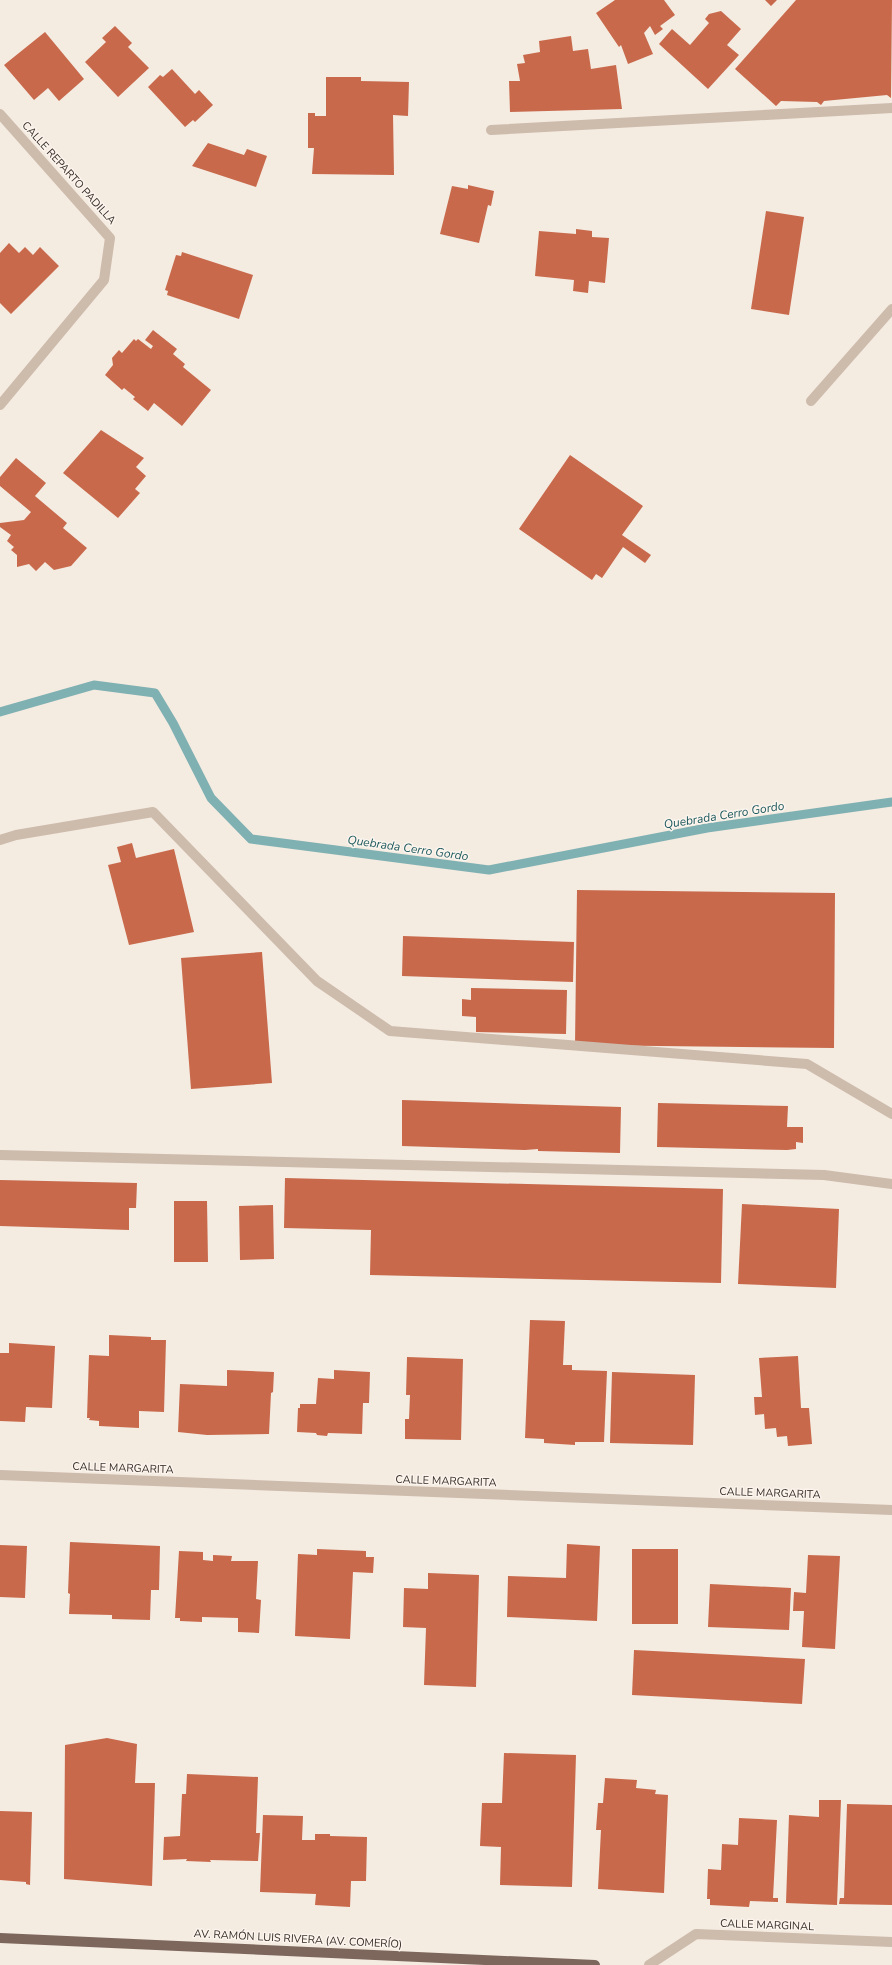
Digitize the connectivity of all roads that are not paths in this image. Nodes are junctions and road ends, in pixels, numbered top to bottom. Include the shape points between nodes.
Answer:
1 (892, 108) edge
2 (0, 114) edge
3 (491, 130) dead end
4 (892, 309) edge
5 (810, 401) dead end
6 (0, 405) edge
7 (0, 840) edge
8 (892, 1114) edge
9 (0, 1155) edge
10 (892, 1184) edge
11 (0, 1475) edge
12 (892, 1510) edge
13 (0, 1938) edge
14 (892, 1942) edge
15 (595, 1965) edge
16 (650, 1965) edge

1 - 3 street
2 - 6 street, CALLE REPARTO PADILLA via 110,238 104,280
4 - 5 street
7 - 8 street via 16,835 152,812 317,981 390,1031 807,1064
9 - 10 street via 824,1176
11 - 12 street, CALLE MARGARITA
13 - 15 main road, AV. RAMÓN LUIS RIVERA (AV. COMERÍO)
14 - 16 street, CALLE MARGINAL via 696,1934

